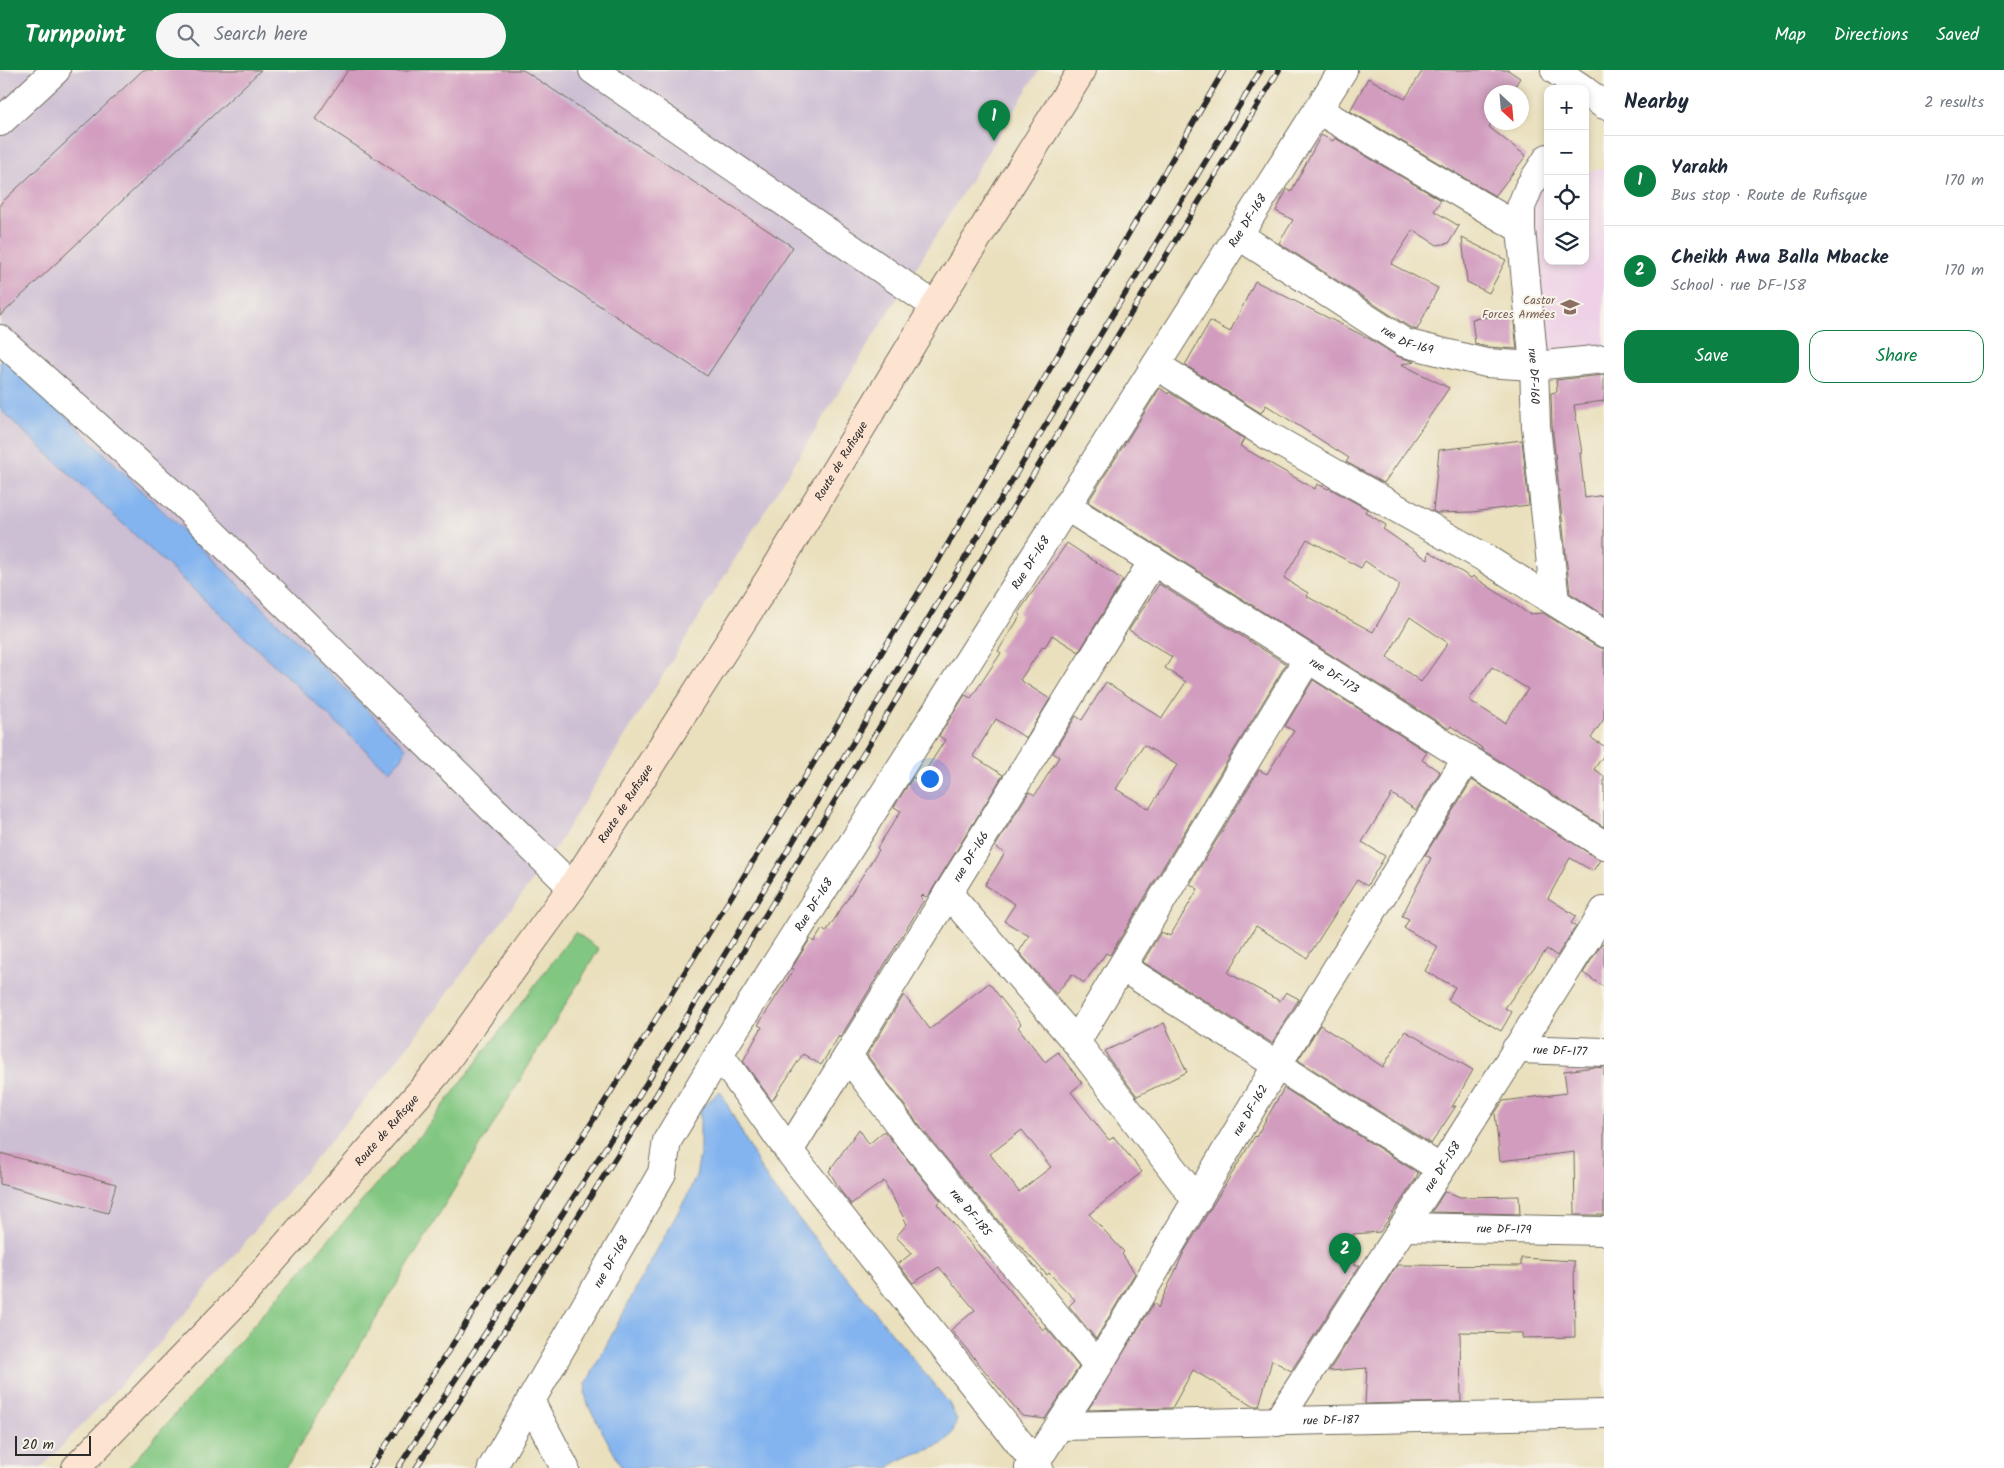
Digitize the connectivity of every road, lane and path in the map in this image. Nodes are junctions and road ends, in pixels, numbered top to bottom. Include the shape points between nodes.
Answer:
1 (56, 70) edge
2 (593, 70) edge
3 (1082, 70) edge
4 (1343, 70) edge
5 (1555, 70) edge
6 (1590, 98) edge
7 (1318, 110) junction
8 (0, 122) edge
9 (1544, 164) edge
10 (1521, 229) junction
11 (1238, 235) junction
12 (936, 306) junction
13 (0, 340) edge
14 (1604, 359) edge
15 (1156, 365) junction
16 (1534, 366) junction
17 (1066, 506) junction
18 (1154, 561) junction
19 (1555, 601) junction
20 (1604, 633) edge
21 (1308, 658) junction
22 (1467, 758) junction
23 (1604, 844) edge
24 (572, 887) junction
25 (948, 893) junction
26 (1604, 911) edge
27 (1122, 967) junction
28 (1076, 1042) junction
29 (1516, 1049) junction
30 (1604, 1052) edge
31 (719, 1054) junction
32 (848, 1056) junction
33 (1277, 1065) junction
34 (789, 1151) junction
35 (1442, 1169) junction
36 (1197, 1201) junction
37 (1404, 1227) junction
38 (1604, 1231) edge
39 (1098, 1366) junction
40 (530, 1401) junction
41 (1604, 1414) edge
42 (1277, 1422) junction
43 (1060, 1426) junction
44 (1034, 1466) edge
45 (76, 1468) edge
46 (492, 1468) edge
47 (565, 1468) edge

1 - 8 street
2 - 12 street
3 - 12 main road, Route de Rufisque
4 - 7 street, Rue DF-168
5 - 6 street
7 - 10 street
7 - 11 street, Rue DF-168
9 - 10 street, rue DF-160 via 1521,207
10 - 16 street, rue DF-160
11 - 15 street, Rue DF-168
11 - 16 street, rue DF-169 via 1405,343 1486,363
12 - 24 main road, Route de Rufisque via 770,578
13 - 24 street via 178,499
14 - 16 street, rue DF-169
15 - 17 street, Rue DF-168
15 - 19 street via 1267,435 1418,518
16 - 19 street, rue DF-160 via 1536,426
17 - 18 street, rue DF-173
17 - 31 street, Rue DF-168
18 - 21 street, rue DF-173
18 - 25 street, rue DF-166
19 - 20 street
21 - 22 street, rue DF-173
21 - 27 street
22 - 23 street, rue DF-173
22 - 33 street, rue DF-162
24 - 45 main road, Route de Rufisque via 437,1073 239,1299
25 - 28 street
25 - 32 street, rue DF-166
26 - 29 street, rue DF-158
27 - 28 street
27 - 33 street
28 - 36 street
29 - 30 street, rue DF-177
29 - 35 street, rue DF-158
31 - 34 street
31 - 40 street, rue DF-168 via 667,1141 662,1173
32 - 34 street, rue DF-166
32 - 39 street, rue DF-185 via 910,1139
33 - 35 street
33 - 36 street, rue DF-162
34 - 44 street
35 - 37 street, rue DF-158
36 - 39 street, rue DF-162
37 - 38 street, rue DF-179
37 - 42 street, rue DF-158
39 - 43 street, rue DF-162
40 - 46 street, rue DF-168
40 - 47 street
41 - 42 street, rue DF-187
42 - 43 street, rue DF-187
43 - 44 street, rue DF-162

